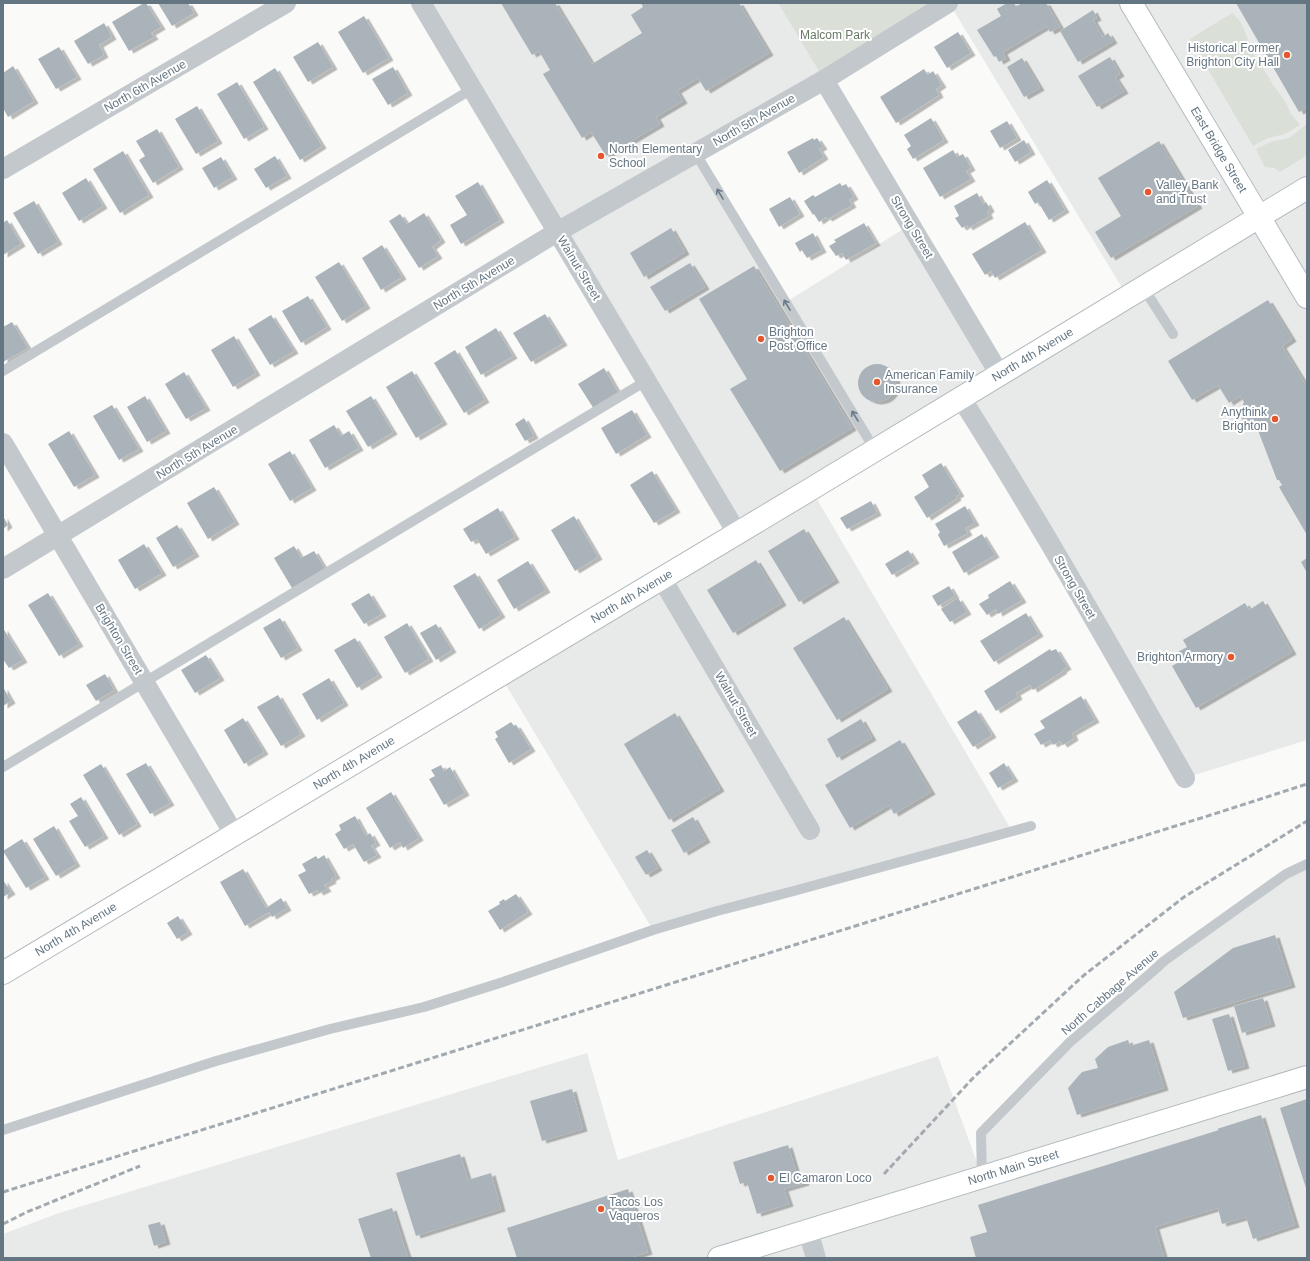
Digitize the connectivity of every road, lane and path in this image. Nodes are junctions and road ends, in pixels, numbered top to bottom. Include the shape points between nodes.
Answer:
1 (286, 3) edge
2 (421, 3) edge
3 (948, 3) edge
4 (1131, 3) edge
5 (924, 11) edge
6 (824, 80) junction
7 (472, 89) junction
8 (696, 154) junction
9 (3, 169) edge
10 (1307, 188) edge
11 (1259, 216) junction
12 (557, 232) junction
13 (1143, 287) junction
14 (1307, 297) edge
15 (1172, 334) dead end
16 (3, 371) edge
17 (1000, 375) junction
18 (646, 381) junction
19 (961, 398) junction
20 (3, 443) edge
21 (875, 450) junction
22 (737, 533) junction
23 (58, 537) junction
24 (3, 569) edge
25 (662, 579) junction
26 (145, 682) junction
27 (3, 767) edge
28 (1185, 778) dead end
29 (1031, 826) dead end
30 (810, 830) dead end
31 (234, 834) junction
32 (1307, 864) edge
33 (3, 973) edge
34 (1307, 1077) edge
35 (3, 1130) edge
36 (982, 1178) junction
37 (808, 1231) junction
38 (719, 1258) edge
39 (816, 1258) edge

1 - 9 street, North 6th Avenue
2 - 7 street, Walnut Street
3 - 5 street, North 5th Avenue
4 - 11 street, East Bridge Street
5 - 6 street, North 5th Avenue
6 - 8 street, North 5th Avenue
6 - 17 street, Strong Street
7 - 12 street, Walnut Street
7 - 16 lane
8 - 12 street, North 5th Avenue
21 -> 8 lane
10 - 11 street, North 4th Avenue
11 - 13 street, North 4th Avenue
11 - 14 street, East Bridge Street
12 - 18 street, Walnut Street
12 - 23 street, North 5th Avenue
13 - 15 lane
13 - 17 street, North 4th Avenue
17 - 19 street, North 4th Avenue
18 - 22 street, Walnut Street
18 - 26 lane
19 - 21 street, North 4th Avenue
19 - 28 street, Strong Street via 1122,666
20 - 23 street, Brighton Street
21 - 22 street, North 4th Avenue
22 - 25 street, North 4th Avenue
23 - 24 street, North 5th Avenue
23 - 26 street, Brighton Street
25 - 30 street, Walnut Street
25 - 31 street, North 4th Avenue
26 - 27 lane
26 - 31 street, Brighton Street
29 - 35 lane via 717,911 424,1007 230,1057
31 - 33 street, North 4th Avenue
32 - 36 lane, North Cabbage Avenue via 1286,874 1164,961 1070,1042 981,1133
34 - 36 street, North Main Street
36 - 37 street, North Main Street
37 - 38 street, North Main Street
37 - 39 street

